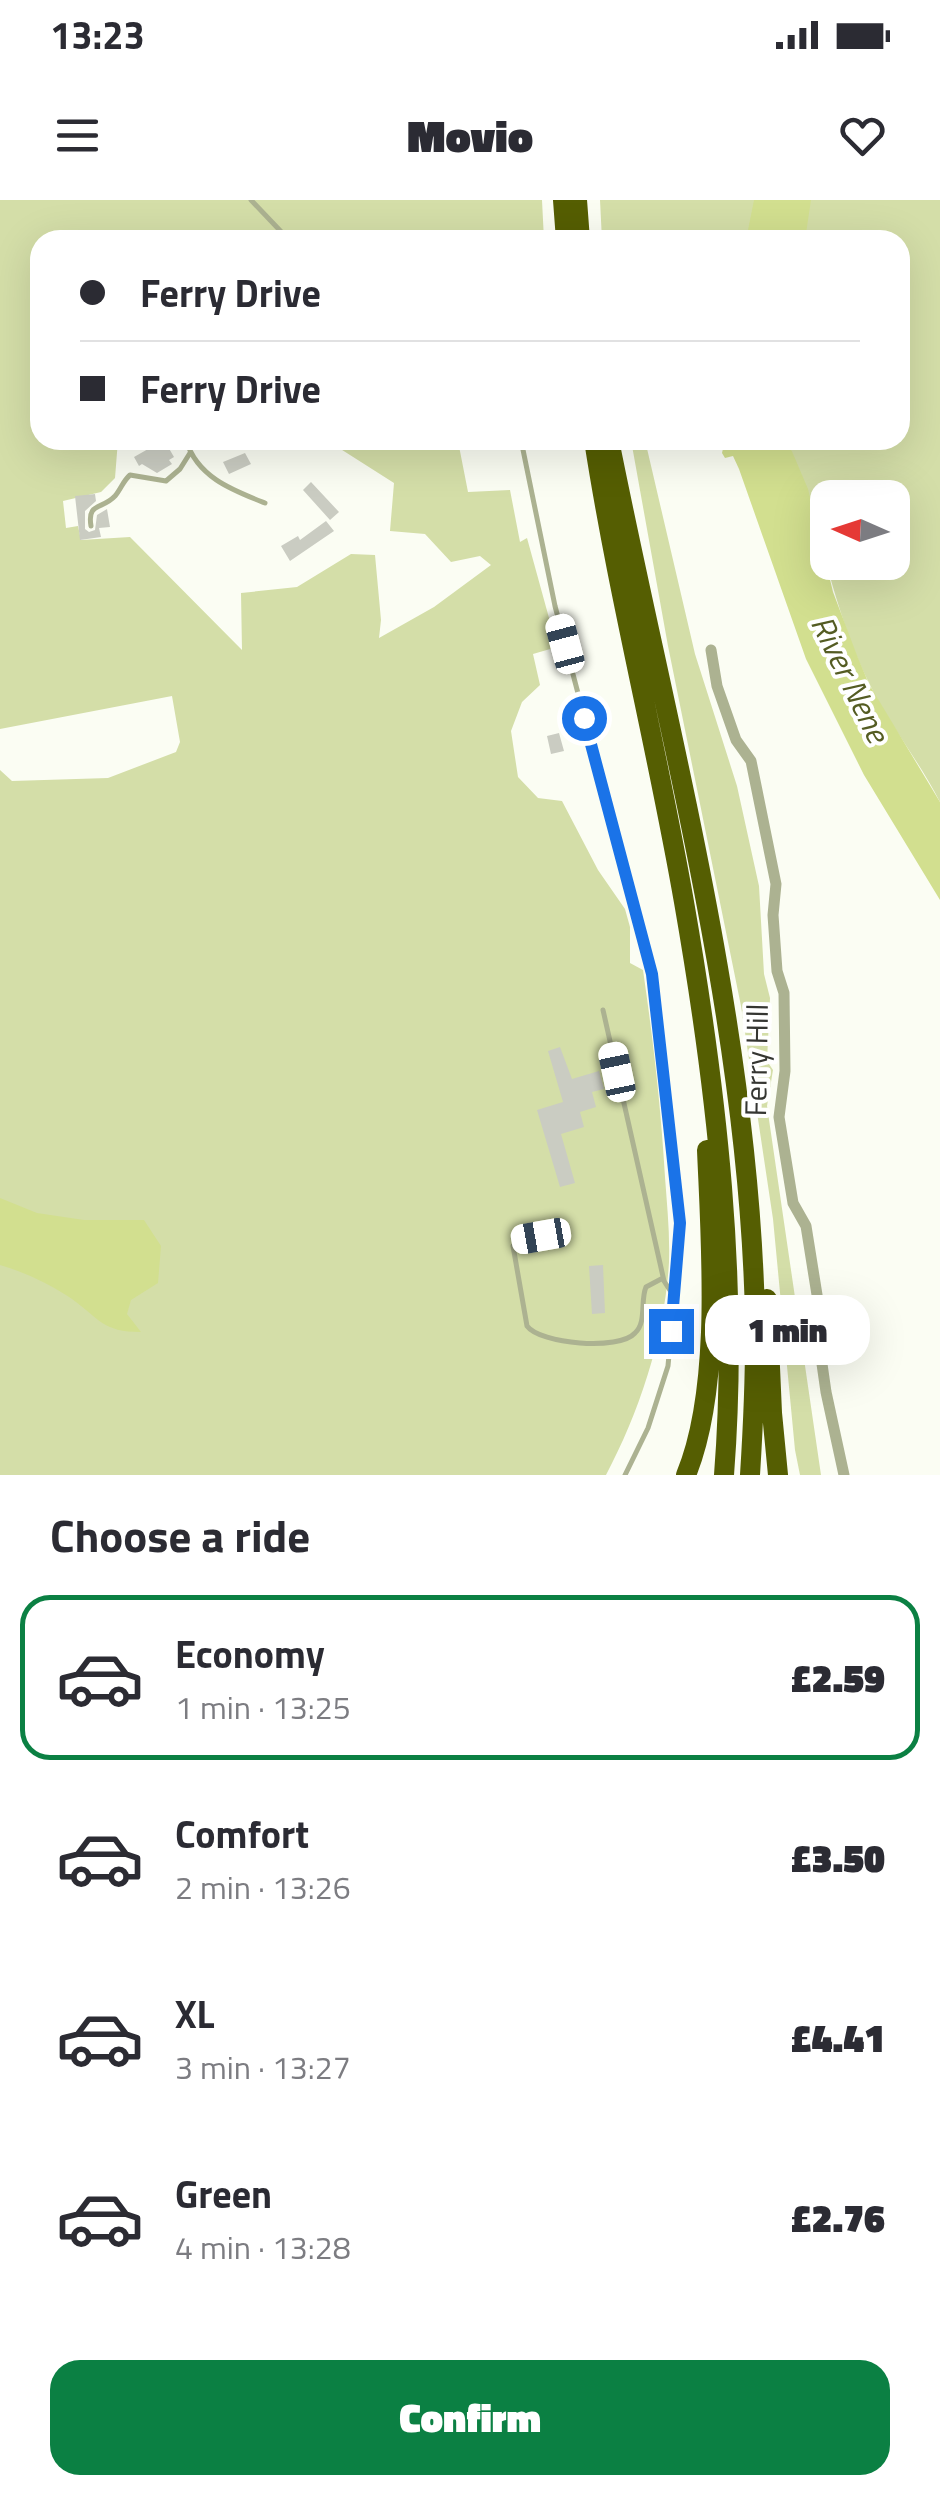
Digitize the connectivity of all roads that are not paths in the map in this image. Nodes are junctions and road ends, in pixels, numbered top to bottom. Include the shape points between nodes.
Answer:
1 (252, 200) edge
2 (563, 200) edge
3 (577, 200) edge
4 (280, 230) edge
5 (565, 230) edge
6 (579, 230) edge
7 (189, 450) edge
8 (523, 450) edge
9 (596, 450) edge
10 (611, 450) edge
11 (190, 453) junction
12 (265, 503) dead end
13 (91, 526) dead end
14 (711, 650) dead end
15 (702, 1007) junction
16 (603, 1010) dead end
17 (725, 1016) junction
18 (564, 1232) dead end
19 (663, 1278) junction
20 (674, 1297) junction
21 (625, 1475) edge
22 (686, 1475) edge
23 (724, 1475) edge
24 (750, 1475) edge
25 (778, 1475) edge
26 (844, 1475) edge

1 - 4 lane
2 - 5 highway
3 - 6 highway
7 - 11 lane
8 - 20 lane via 555,606 652,974 680,1223
9 - 15 highway
10 - 17 highway
11 - 12 lane via 218,484
11 - 13 lane via 166,481 124,478 114,498 93,507
14 - 26 street, Ferry Hill via 736,740 751,760 776,884 785,1071 779,1117 793,1202 806,1226 826,1392
15 - 22 highway via 710,1317 706,1406
15 - 23 highway via 726,1228
16 - 19 lane
17 - 24 highway via 754,1286
17 - 25 highway via 754,1159
18 - 19 lane via 513,1246 528,1326 536,1335 607,1343 631,1337 641,1323 646,1287
19 - 20 lane
20 - 21 lane via 668,1366

